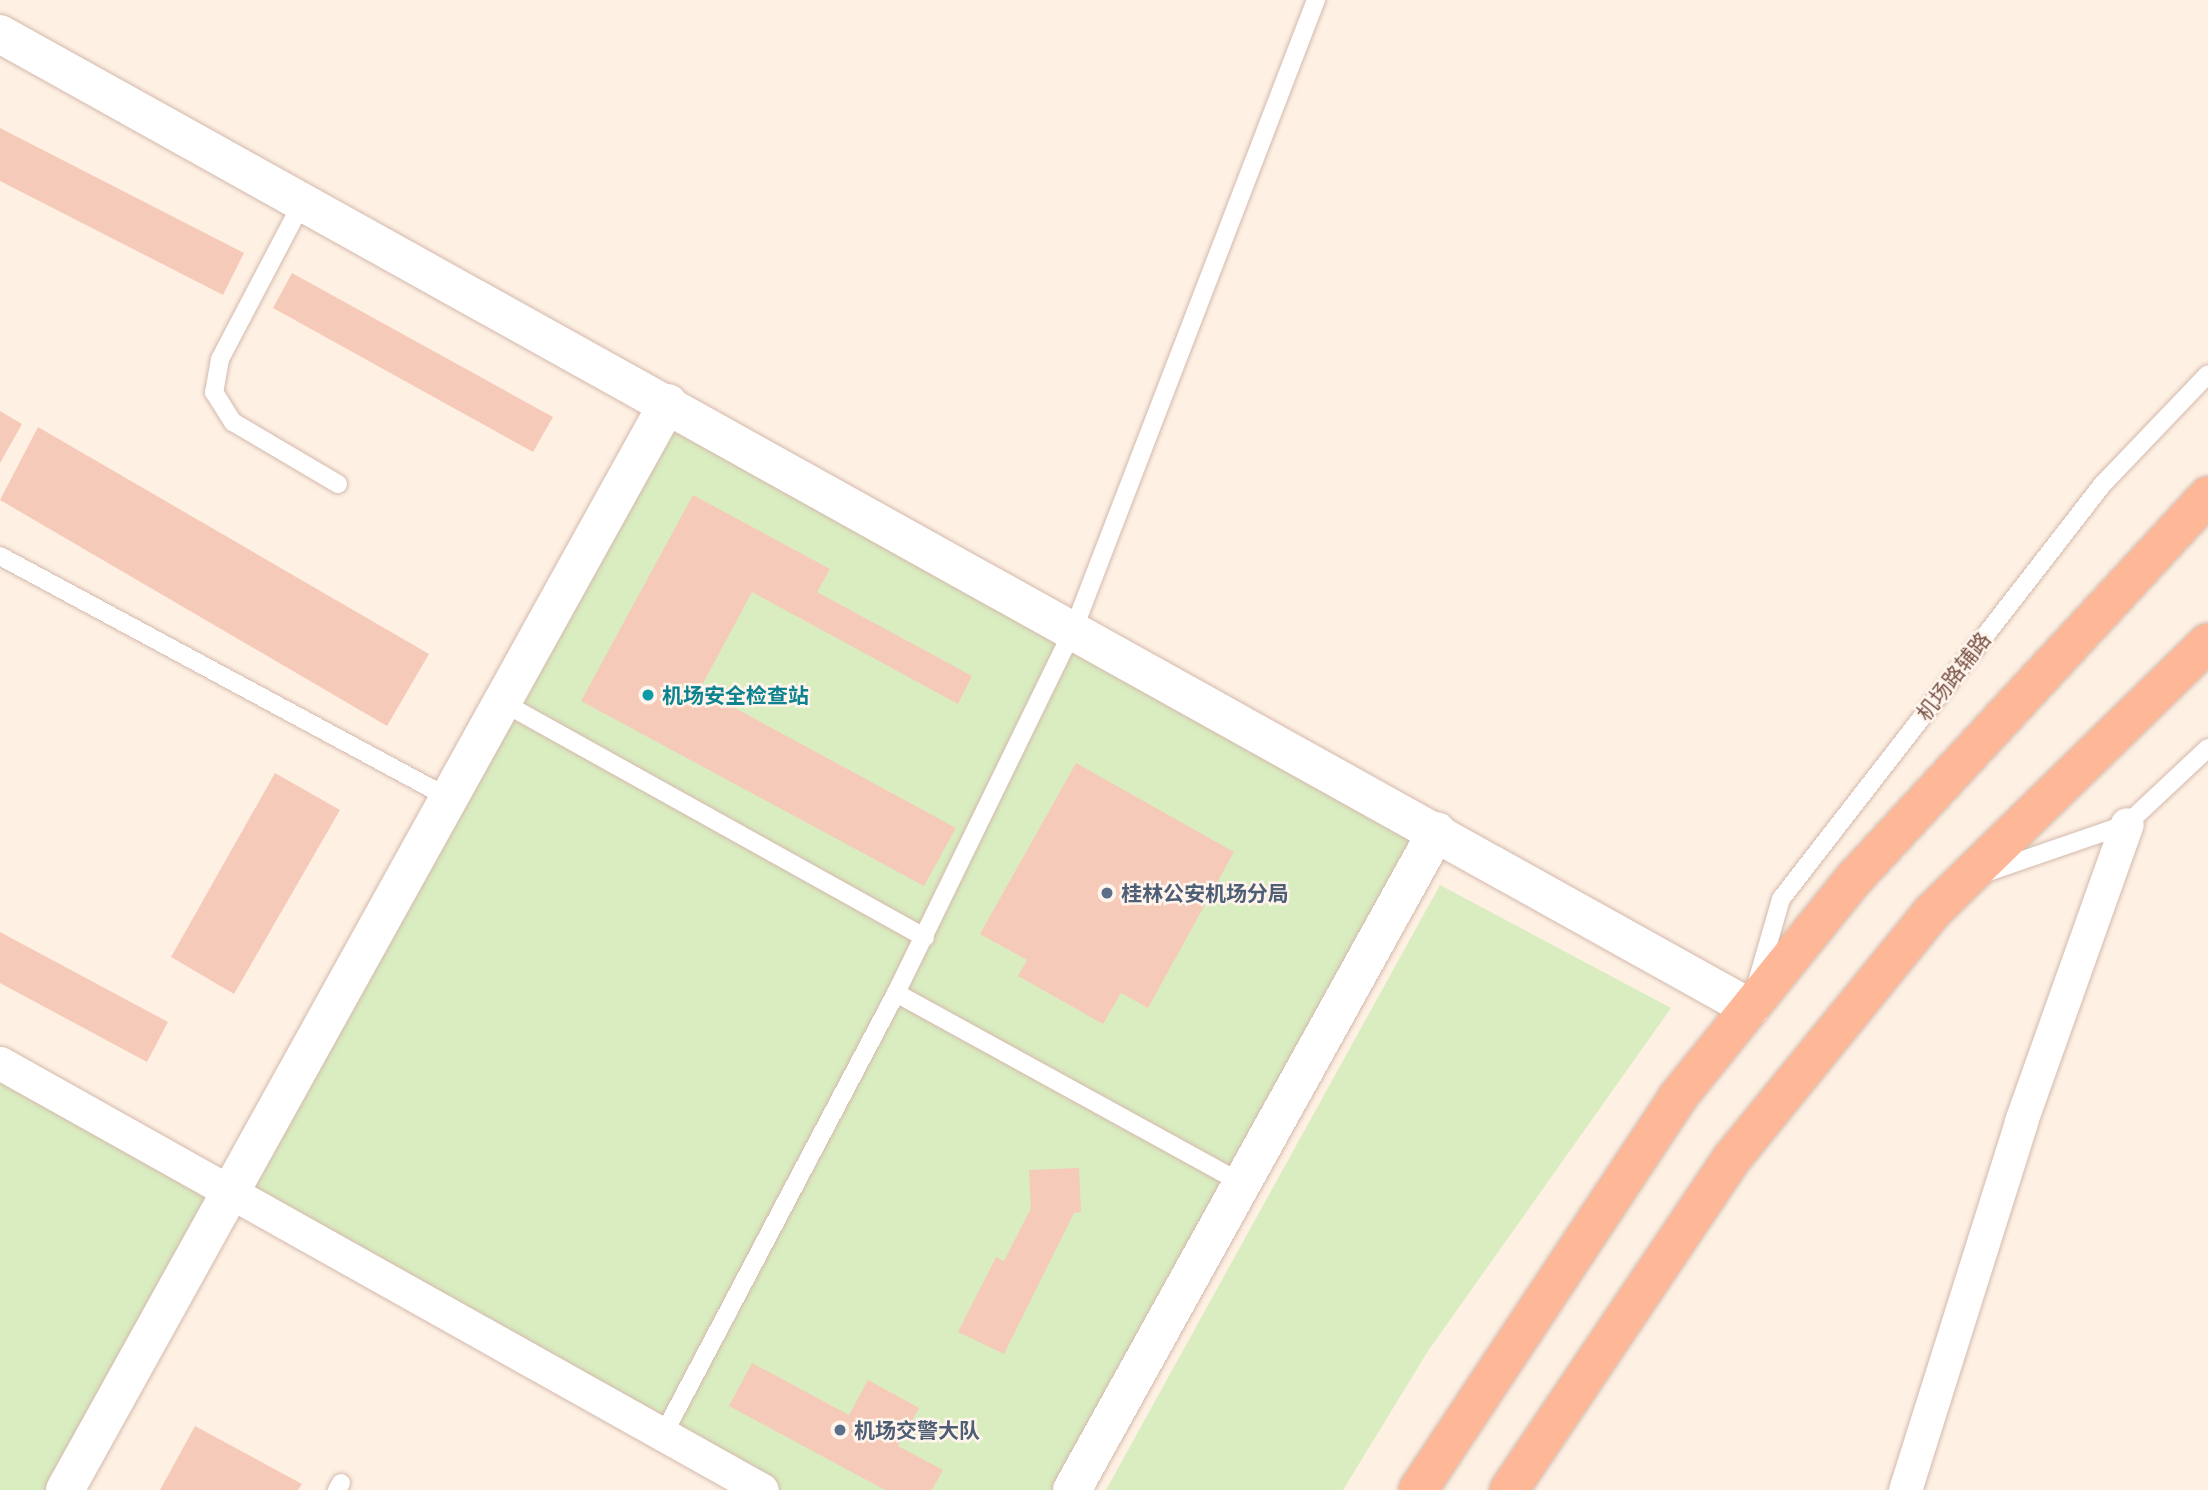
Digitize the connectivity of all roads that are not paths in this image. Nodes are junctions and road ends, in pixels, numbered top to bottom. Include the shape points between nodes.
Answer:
1 (1316, 0) edge
2 (0, 34) edge
3 (303, 201) junction
4 (2208, 374) edge
5 (668, 403) junction
6 (338, 484) dead end
7 (2208, 496) edge
8 (0, 556) edge
9 (1074, 628) junction
10 (2208, 643) edge
11 (502, 702) junction
12 (2208, 748) edge
13 (449, 798) junction
14 (2127, 824) junction
15 (1437, 831) junction
16 (1968, 879) junction
17 (925, 937) junction
18 (897, 993) junction
19 (1750, 1008) junction
20 (0, 1063) edge
21 (1242, 1183) junction
22 (228, 1196) junction
23 (663, 1435) junction
24 (65, 1490) edge
25 (762, 1490) edge
26 (1072, 1490) edge
27 (1418, 1490) edge
28 (1509, 1490) edge
29 (1905, 1490) edge

1 - 9 lane
2 - 3 street
3 - 5 street
3 - 6 lane via 220,359 214,392 233,422
4 - 19 lane, 机场路辅路 via 2102,485 1781,899
5 - 9 street
5 - 11 street
7 - 19 highway via 1851,882
8 - 13 lane
9 - 15 street
9 - 17 lane
10 - 16 highway
11 - 13 street
11 - 17 lane
12 - 14 lane
13 - 22 street
14 - 16 lane
14 - 29 street via 2021,1121
15 - 19 street
15 - 21 street
16 - 28 highway via 1931,913 1732,1157
17 - 18 lane
18 - 21 lane
18 - 23 lane
19 - 27 highway via 1677,1098
20 - 22 street
21 - 26 street
22 - 23 street
22 - 24 street
23 - 25 street

